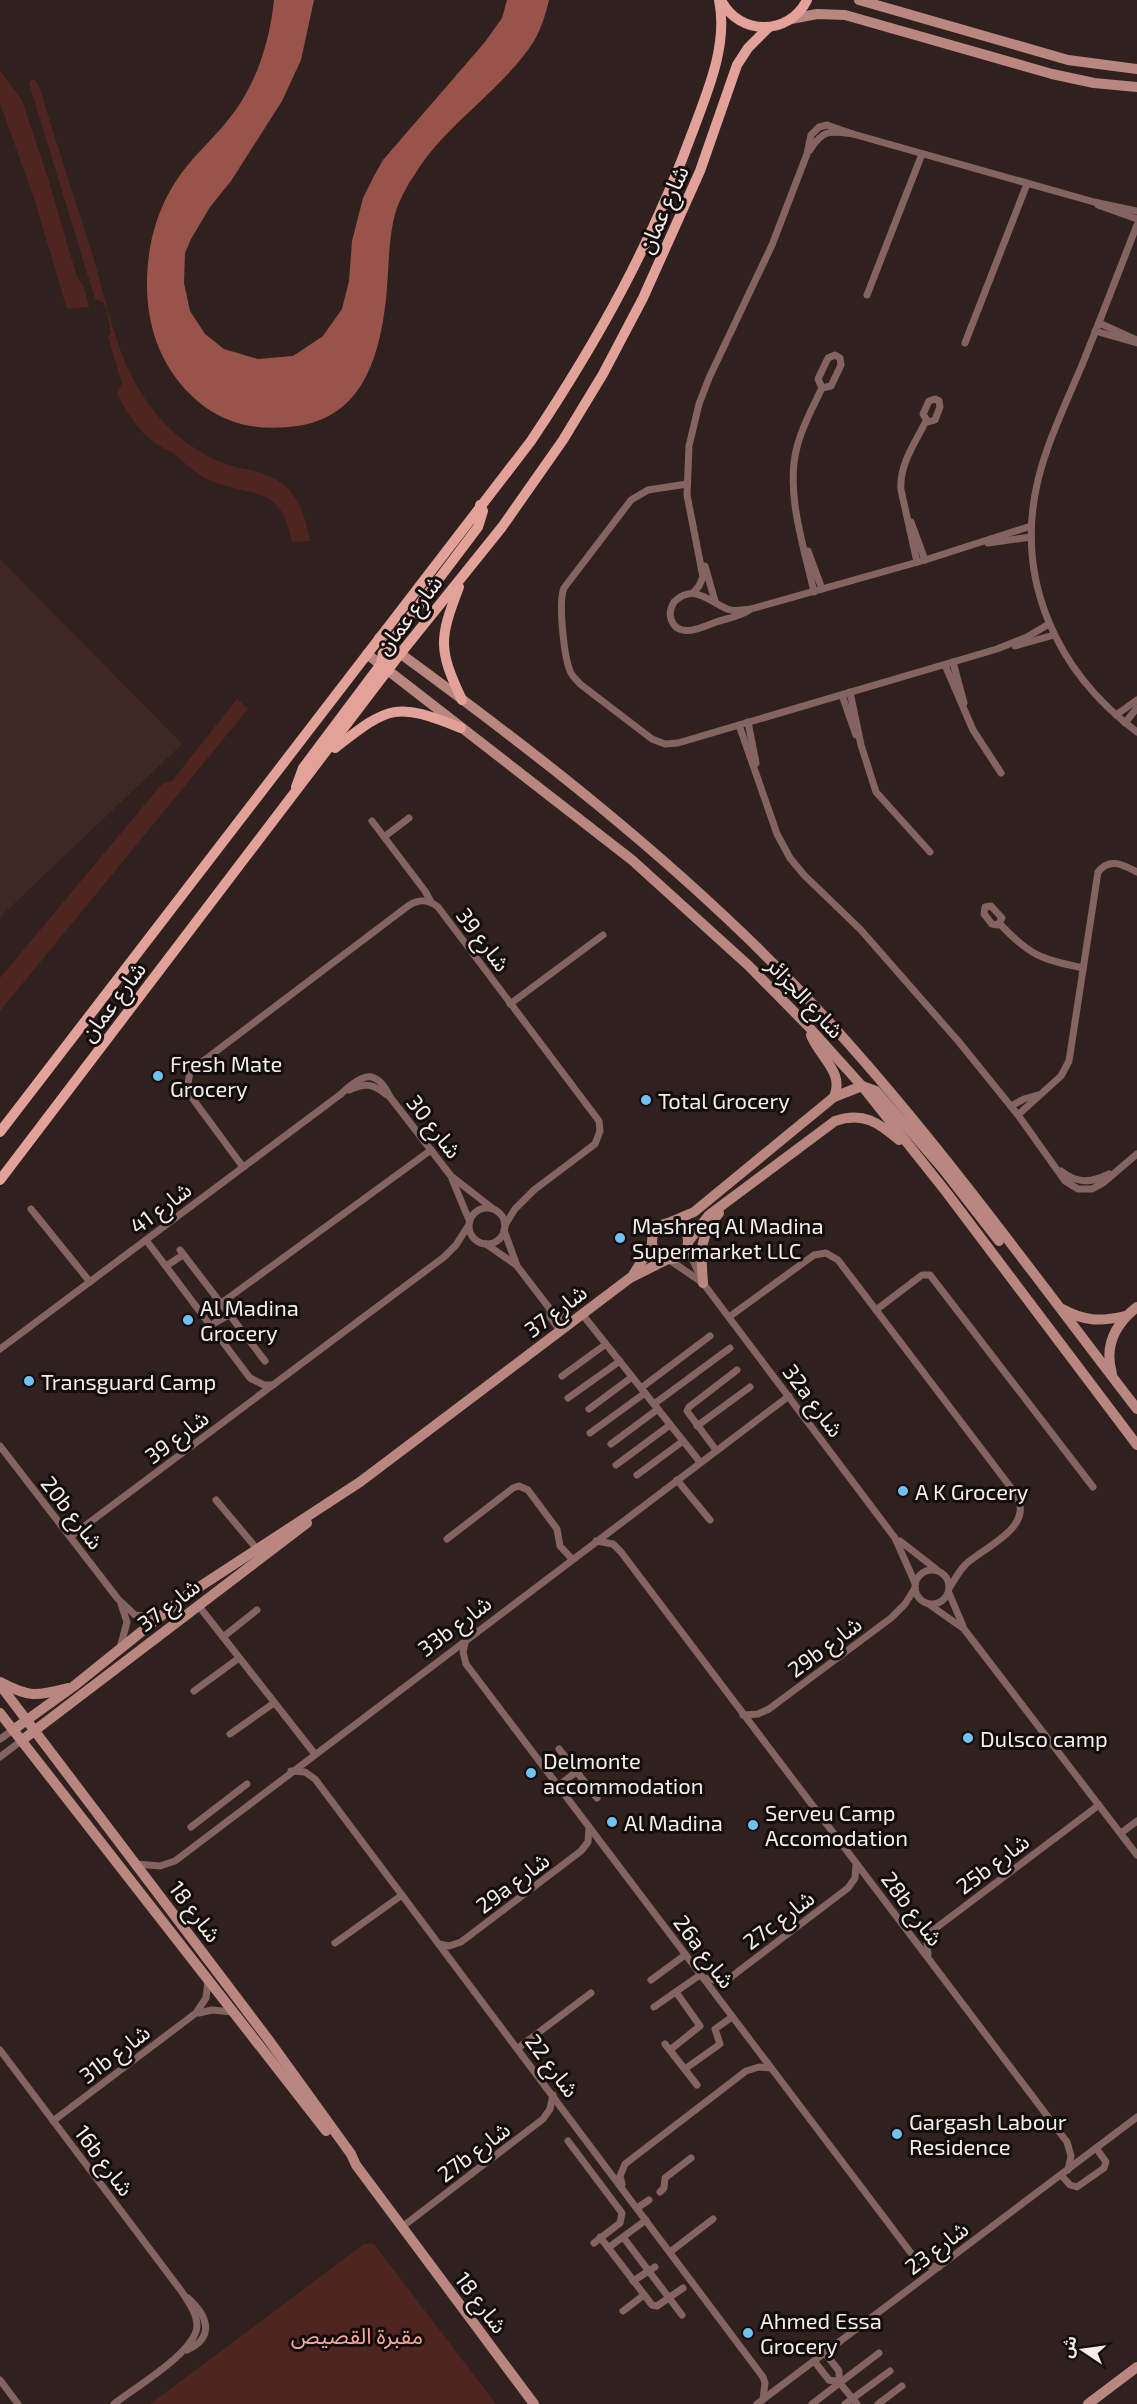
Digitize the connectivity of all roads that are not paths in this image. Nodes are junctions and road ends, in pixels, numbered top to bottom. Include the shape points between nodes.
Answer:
1 (720, 0) edge
2 (807, 0) edge
3 (860, 0) edge
4 (791, 19) junction
5 (768, 28) junction
6 (1137, 69) edge
7 (1137, 87) edge
8 (922, 154) junction
9 (1027, 184) junction
10 (1094, 202) junction
11 (1137, 211) edge
12 (1137, 219) edge
13 (1137, 225) edge
14 (867, 295) dead end
15 (1099, 323) junction
16 (1095, 331) junction
17 (1137, 341) edge
18 (964, 343) dead end
19 (822, 388) junction
20 (926, 421) dead end
21 (687, 484) junction
22 (480, 505) junction
23 (906, 511) junction
24 (1031, 526) junction
25 (1031, 537) junction
26 (803, 540) junction
27 (980, 543) junction
28 (925, 560) junction
29 (701, 562) junction
30 (917, 562) junction
31 (463, 575) junction
32 (822, 589) junction
33 (814, 592) junction
34 (693, 593) junction
35 (715, 602) junction
36 (751, 609) junction
37 (1049, 624) junction
38 (1054, 635) junction
39 (377, 640) junction
40 (389, 645) junction
41 (997, 649) junction
42 (367, 654) junction
43 (400, 654) junction
44 (953, 662) junction
45 (945, 664) junction
46 (385, 667) junction
47 (850, 692) junction
48 (842, 695) junction
49 (462, 700) junction
50 (1137, 700) edge
51 (1137, 708) edge
52 (966, 714) junction
53 (1116, 715) junction
54 (748, 722) junction
55 (1125, 723) junction
56 (739, 725) junction
57 (461, 728) junction
58 (1137, 732) edge
59 (861, 745) junction
60 (323, 757) junction
61 (1001, 773) dead end
62 (758, 775) junction
63 (295, 793) junction
64 (410, 818) dead end
65 (372, 821) dead end
66 (384, 837) junction
67 (930, 852) dead end
68 (1137, 872) edge
69 (418, 882) junction
70 (414, 902) junction
71 (431, 902) junction
72 (1000, 924) dead end
73 (603, 935) dead end
74 (1083, 968) junction
75 (510, 1004) junction
76 (808, 1026) junction
77 (862, 1086) junction
78 (341, 1094) joint
79 (1038, 1095) junction
80 (834, 1097) junction
81 (1011, 1106) junction
82 (1018, 1115) junction
83 (0, 1132) edge
84 (431, 1150) junction
85 (1137, 1154) edge
86 (917, 1155) junction
87 (243, 1167) junction
88 (451, 1176) junction
89 (0, 1180) edge
90 (730, 1199) junction
91 (492, 1208) junction
92 (31, 1209) dead end
93 (469, 1223) junction
94 (668, 1223) junction
95 (505, 1227) junction
96 (146, 1240) junction
97 (486, 1244) junction
98 (687, 1244) junction
99 (652, 1245) junction
100 (668, 1259) junction
101 (166, 1266) junction
102 (517, 1266) junction
103 (1035, 1277) junction
104 (630, 1278) junction
105 (90, 1282) junction
106 (703, 1283) junction
107 (220, 1304) junction
108 (1058, 1306) junction
109 (1137, 1307) edge
110 (550, 1309) junction
111 (876, 1310) junction
112 (582, 1314) junction
113 (229, 1315) junction
114 (1125, 1316) junction
115 (729, 1317) junction
116 (211, 1326) junction
117 (564, 1327) junction
118 (710, 1336) dead end
119 (606, 1344) junction
120 (730, 1348) dead end
121 (0, 1349) edge
122 (264, 1361) dead end
123 (620, 1361) junction
124 (737, 1370) dead end
125 (562, 1376) dead end
126 (632, 1377) junction
127 (1114, 1379) junction
128 (273, 1385) junction
129 (750, 1387) dead end
130 (643, 1391) junction
131 (789, 1396) junction
132 (568, 1398) dead end
133 (656, 1407) junction
134 (589, 1408) dead end
135 (1137, 1409) edge
136 (670, 1425) junction
137 (697, 1426) junction
138 (590, 1433) dead end
139 (683, 1442) junction
140 (611, 1444) dead end
141 (1137, 1445) edge
142 (0, 1446) edge
143 (716, 1450) junction
144 (700, 1462) junction
145 (616, 1465) dead end
146 (637, 1475) dead end
147 (677, 1480) junction
148 (360, 1482) junction
149 (1093, 1487) dead end
150 (216, 1500) dead end
151 (710, 1520) dead end
152 (70, 1538) junction
153 (896, 1538) junction
154 (447, 1539) dead end
155 (596, 1541) junction
156 (257, 1549) junction
157 (572, 1559) junction
158 (939, 1571) junction
159 (915, 1586) junction
160 (949, 1590) junction
161 (118, 1599) junction
162 (198, 1605) junction
163 (930, 1605) junction
164 (257, 1610) dead end
165 (159, 1617) junction
166 (964, 1629) junction
167 (223, 1637) junction
168 (466, 1639) junction
169 (120, 1649) junction
170 (239, 1658) junction
171 (0, 1684) edge
172 (74, 1686) junction
173 (194, 1691) dead end
174 (274, 1703) junction
175 (0, 1713) edge
176 (743, 1715) junction
177 (27, 1720) junction
178 (13, 1730) junction
179 (36, 1731) junction
180 (230, 1734) dead end
181 (0, 1739) edge
182 (21, 1741) junction
183 (559, 1749) dead end
184 (314, 1753) junction
185 (0, 1757) edge
186 (291, 1771) junction
187 (576, 1772) junction
188 (247, 1785) dead end
189 (557, 1786) junction
190 (597, 1798) dead end
191 (1099, 1804) junction
192 (220, 1805) junction
193 (229, 1818) junction
194 (1137, 1821) edge
195 (191, 1827) dead end
196 (589, 1828) junction
197 (1121, 1833) junction
198 (1137, 1855) edge
199 (856, 1863) junction
200 (136, 1864) junction
201 (402, 1895) junction
202 (335, 1942) dead end
203 (439, 1944) junction
204 (685, 1955) junction
205 (930, 1960) junction
206 (702, 1976) junction
207 (651, 1980) dead end
208 (208, 1981) junction
209 (676, 1992) junction
210 (591, 1993) dead end
211 (654, 2007) dead end
212 (232, 2012) junction
213 (196, 2013) junction
214 (732, 2017) junction
215 (518, 2048) junction
216 (0, 2050) edge
217 (771, 2068) junction
218 (685, 2069) junction
219 (697, 2085) dead end
220 (553, 2095) junction
221 (1137, 2117) edge
222 (53, 2121) junction
223 (568, 2141) dead end
224 (1096, 2148) junction
225 (692, 2157) dead end
226 (356, 2165) junction
227 (1064, 2173) junction
228 (624, 2189) junction
229 (660, 2192) dead end
230 (649, 2200) dead end
231 (637, 2208) junction
232 (713, 2219) dead end
233 (646, 2220) junction
234 (402, 2227) junction
235 (623, 2237) junction
236 (600, 2238) junction
237 (594, 2243) dead end
238 (608, 2248) junction
239 (670, 2252) junction
240 (939, 2267) junction
241 (652, 2269) junction
242 (633, 2281) junction
243 (683, 2288) dead end
244 (644, 2295) junction
245 (669, 2298) junction
246 (622, 2312) dead end
247 (682, 2315) dead end
248 (825, 2353) junction
249 (879, 2353) dead end
250 (814, 2361) junction
251 (1137, 2367) edge
252 (890, 2371) dead end
253 (0, 2380) edge
254 (839, 2382) junction
255 (902, 2386) dead end
256 (855, 2401) edge
257 (760, 2402) edge
258 (18, 2404) edge
259 (114, 2404) edge
260 (534, 2404) edge
261 (812, 2404) edge
262 (845, 2404) edge
263 (879, 2404) edge
264 (1088, 2404) edge

1 - 5 main road via 743,23
1 - 22 main road, شارع عمان via 722,30 716,60 682,162 645,247 565,390
2 - 4 main road
3 - 6 street via 1057,57
4 - 5 main road
4 - 7 street via 817,14 845,15 1061,76
5 - 31 main road, شارع عمان via 737,65 693,188 613,358 563,440
8 - 9 street
8 - 14 street
8 - 21 street via 833,131 816,140 703,392 692,432
9 - 10 street
9 - 18 street
10 - 11 street
10 - 12 street
13 - 15 street
15 - 16 street
15 - 17 street
16 - 17 street
16 - 24 street via 1051,439 1038,480
19 - 19 street via 831,386 841,365 838,356 828,358 818,379
19 - 26 street via 801,432 794,461 794,501
20 - 23 street via 901,473
21 - 29 street
21 - 56 street via 648,490 631,500 564,588 560,604 568,664 580,684 659,742 678,742
22 - 39 main road, شارع عمان
22 - 40 main road via 483,511 478,527
23 - 28 street
23 - 30 street
24 - 25 street
24 - 27 street
25 - 27 street
25 - 37 street via 1036,586
26 - 32 street
26 - 33 street
27 - 28 street
28 - 30 street
29 - 34 street via 701,582
29 - 35 street
30 - 32 street
31 - 43 main road, شارع عمان
31 - 49 main road via 442,644
32 - 33 street
33 - 36 street
34 - 35 street
34 - 36 street via 681,596 672,605 671,620 679,629 692,631
35 - 36 street via 733,610
37 - 38 street
37 - 41 street
38 - 41 street
38 - 53 street via 1082,679
39 - 40 street, شارع الجزائر
39 - 42 main road, شارع عمان
39 - 46 main road
40 - 43 street, شارع الجزائر
40 - 46 main road
41 - 44 street
42 - 46 street, شارع الجزائر
42 - 83 main road, شارع عمان
43 - 46 main road, شارع عمان
43 - 49 street, شارع الجزائر
44 - 45 street
44 - 52 street
45 - 47 street
45 - 52 street
46 - 57 street, شارع الجزائر
46 - 60 main road, شارع عمان
46 - 63 main road via 303,768
47 - 48 street
47 - 59 street
48 - 54 street
48 - 59 street
49 - 103 street, شارع الجزائر via 637,837 770,960 860,1056 947,1161
50 - 53 street
51 - 55 street
52 - 61 street via 985,752
53 - 55 street
54 - 56 street
54 - 62 street
55 - 58 street
56 - 62 street
57 - 60 main road via 419,712 395,712 369,721
57 - 76 street, شارع الجزائر via 599,833 677,899
59 - 67 street via 876,792
60 - 63 main road, شارع عمان
62 - 81 street via 777,834 797,867 898,970
63 - 89 main road, شارع عمان
64 - 66 street
65 - 66 street
66 - 69 street
68 - 74 street via 1112,863 1098,872
69 - 70 street
69 - 71 street
70 - 71 street, شارع 39
70 - 87 street via 190,1071 190,1095
71 - 75 street, شارع 39
72 - 74 street via 1035,956
73 - 75 street
74 - 79 street via 1069,1061 1060,1076
75 - 95 street, شارع 39 via 600,1126 595,1144 534,1190 515,1209
76 - 77 street, شارع الجزائر
76 - 80 street via 814,1043 836,1076
77 - 80 street
77 - 86 street, شارع الجزائر
77 - 103 street via 876,1091 943,1169 1018,1267
78 - 84 street, شارع 30 via 367,1084 377,1087 390,1097
78 - 87 street, شارع 41
79 - 81 street
79 - 82 street
80 - 94 street via 694,1212
81 - 82 street
82 - 85 street via 1055,1165 1072,1179 1098,1179
84 - 88 street, شارع 30
84 - 107 street
86 - 90 street via 873,1120 843,1118 829,1124
86 - 141 street, شارع الجزائر
87 - 96 street, شارع 41
88 - 91 street, شارع 30
88 - 93 street, شارع 30
90 - 98 street via 703,1221
90 - 106 street via 704,1235 700,1252
91 - 93 street via 475,1211
91 - 95 street via 501,1214
92 - 105 street
93 - 97 street via 472,1237
93 - 128 street, شارع 39 via 444,1257
94 - 98 street via 682,1228
94 - 99 street via 655,1231
95 - 97 street via 500,1239
95 - 102 street
96 - 101 street
96 - 105 street, شارع 41
97 - 102 street
98 - 100 street via 681,1255
98 - 106 street, 32a شارع
99 - 100 street via 657,1254
99 - 104 street, شارع 37
100 - 104 street, شارع 37
100 - 106 street, 32a شارع
101 - 107 street via 181,1252
101 - 116 street
102 - 110 street
103 - 108 street, شارع الجزائر
104 - 112 street, شارع 37
105 - 121 street, شارع 41
106 - 115 street, 32a شارع
107 - 113 street
108 - 114 street via 1090,1321
108 - 127 street, شارع الجزائر
109 - 114 street
110 - 117 street via 559,1313
110 - 117 street via 550,1317
111 - 115 street via 838,1260 822,1253 813,1255
111 - 149 street via 922,1275 930,1275
111 - 160 street via 1021,1503 1021,1515 1015,1526 967,1564
112 - 117 street, شارع 37
112 - 119 street
113 - 116 street
113 - 122 street
114 - 127 street via 1110,1346
115 - 131 street, 32a شارع
116 - 128 street via 250,1378 259,1384
117 - 148 street, شارع 37
118 - 130 street
119 - 123 street
119 - 125 street
120 - 133 street
123 - 126 street
123 - 132 street
124 - 137 street via 689,1407 687,1413
126 - 130 street
126 - 134 street
127 - 135 street, شارع الجزائر
128 - 152 street, شارع 39
129 - 137 street
130 - 133 street
130 - 138 street
131 - 143 street, 33b شارع
131 - 153 street, 32a شارع
133 - 136 street
133 - 140 street
136 - 139 street
136 - 145 street
137 - 143 street
139 - 144 street
139 - 146 street
142 - 152 street, 20b شارع
143 - 144 street, 33b شارع
144 - 147 street, 33b شارع
147 - 151 street
147 - 155 street, 33b شارع
148 - 156 street, شارع 37
148 - 162 street, شارع 37
150 - 156 street
152 - 161 street, 20b شارع
153 - 158 street, 32a شارع
153 - 159 street, 32a شارع
154 - 157 street via 519,1486 528,1490 557,1529 560,1546
155 - 157 street, 33b شارع
155 - 176 street, 28b شارع via 613,1544 621,1552
156 - 165 street, شارع 37
157 - 168 street, 33b شارع
158 - 159 street via 924,1572
158 - 160 street via 946,1577
159 - 163 street via 921,1601
159 - 176 street, 29b شارع via 891,1618 769,1710
160 - 163 street via 940,1603
160 - 166 street
161 - 165 street, 20b شارع via 135,1615
161 - 169 street, 20b شارع via 128,1622
162 - 167 street
162 - 179 street, شارع 37
163 - 166 street
164 - 167 street
165 - 169 street, شارع 37
166 - 191 street
167 - 170 street
168 - 184 street, 33b شارع
168 - 189 street, 26a شارع via 466,1664
169 - 172 street, شارع 37
170 - 173 street
170 - 174 street
171 - 172 street via 31,1695
171 - 177 street, شارع 18
172 - 177 street, شارع 37
174 - 180 street
174 - 184 street
175 - 178 street, شارع 18
176 - 199 street, 28b شارع
177 - 178 street, شارع 37
177 - 179 street, شارع 18
178 - 181 street, شارع 37
178 - 182 street, شارع 18
179 - 182 street, شارع 37
179 - 200 street, شارع 18
182 - 185 street, شارع 37
182 - 208 street, شارع 18
183 - 187 street
184 - 186 street, 33b شارع
186 - 193 street, 33b شارع
186 - 201 street, شارع 22 via 315,1779
187 - 189 street
187 - 190 street
188 - 192 street
189 - 196 street, 26a شارع
191 - 197 street
191 - 205 street, 25b شارع via 932,1931 926,1944
192 - 193 street
192 - 195 street
193 - 200 street, 33b شارع via 170,1863
194 - 197 street
196 - 203 street, 29a شارع via 588,1842 582,1851 461,1942
196 - 204 street, 26a شارع
197 - 198 street
199 - 205 street, 28b شارع
199 - 206 street, 27c شارع via 855,1878 848,1888 731,1977 720,1981
200 - 226 street, شارع 18 via 268,2039
201 - 202 street
201 - 203 street, شارع 22
203 - 215 street, شارع 22
204 - 206 street, 26a شارع
204 - 207 street
205 - 227 street, 28b شارع via 1069,2145 1071,2156
206 - 209 street
206 - 214 street, 26a شارع
208 - 212 street, شارع 18
208 - 213 street, 31b شارع via 206,1998
209 - 211 street
209 - 218 street via 700,2026 668,2047
210 - 215 street
212 - 213 street
212 - 226 street, شارع 18
213 - 222 street, 31b شارع
214 - 217 street, 26a شارع
214 - 218 street via 715,2029 720,2044
215 - 220 street, شارع 22
216 - 222 street, 16b شارع
217 - 228 street via 746,2071 625,2164 620,2176
217 - 240 street, 26a شارع via 914,2257 924,2265
218 - 219 street
220 - 228 street, شارع 22
220 - 234 street, 27b شارع via 543,2119
221 - 224 street, شارع 23
222 - 259 street, 16b شارع via 182,2292 200,2310 206,2326 198,2343
223 - 236 street via 622,2213 620,2223
224 - 227 street, شارع 23
224 - 227 street via 1105,2160 1104,2168 1077,2187 1070,2185
225 - 229 street via 665,2178
226 - 234 street, شارع 18
227 - 240 street, شارع 23
228 - 231 street, شارع 22
230 - 231 street
231 - 233 street, شارع 22
232 - 239 street
233 - 235 street
233 - 239 street, شارع 22
234 - 260 street, شارع 18
235 - 238 street
235 - 241 street
236 - 237 street
236 - 238 street
238 - 242 street
239 - 257 street, شارع 22 via 763,2377
240 - 248 street, شارع 23
241 - 242 street
241 - 245 street
242 - 244 street
243 - 245 street
244 - 245 street via 654,2306
244 - 246 street
245 - 247 street
248 - 250 street, شارع 23
248 - 254 street via 839,2371
249 - 254 street
250 - 254 street via 829,2380
250 - 257 street, شارع 23
251 - 264 street
252 - 256 street
253 - 258 street
254 - 256 street
254 - 261 street
255 - 263 street
256 - 262 street

